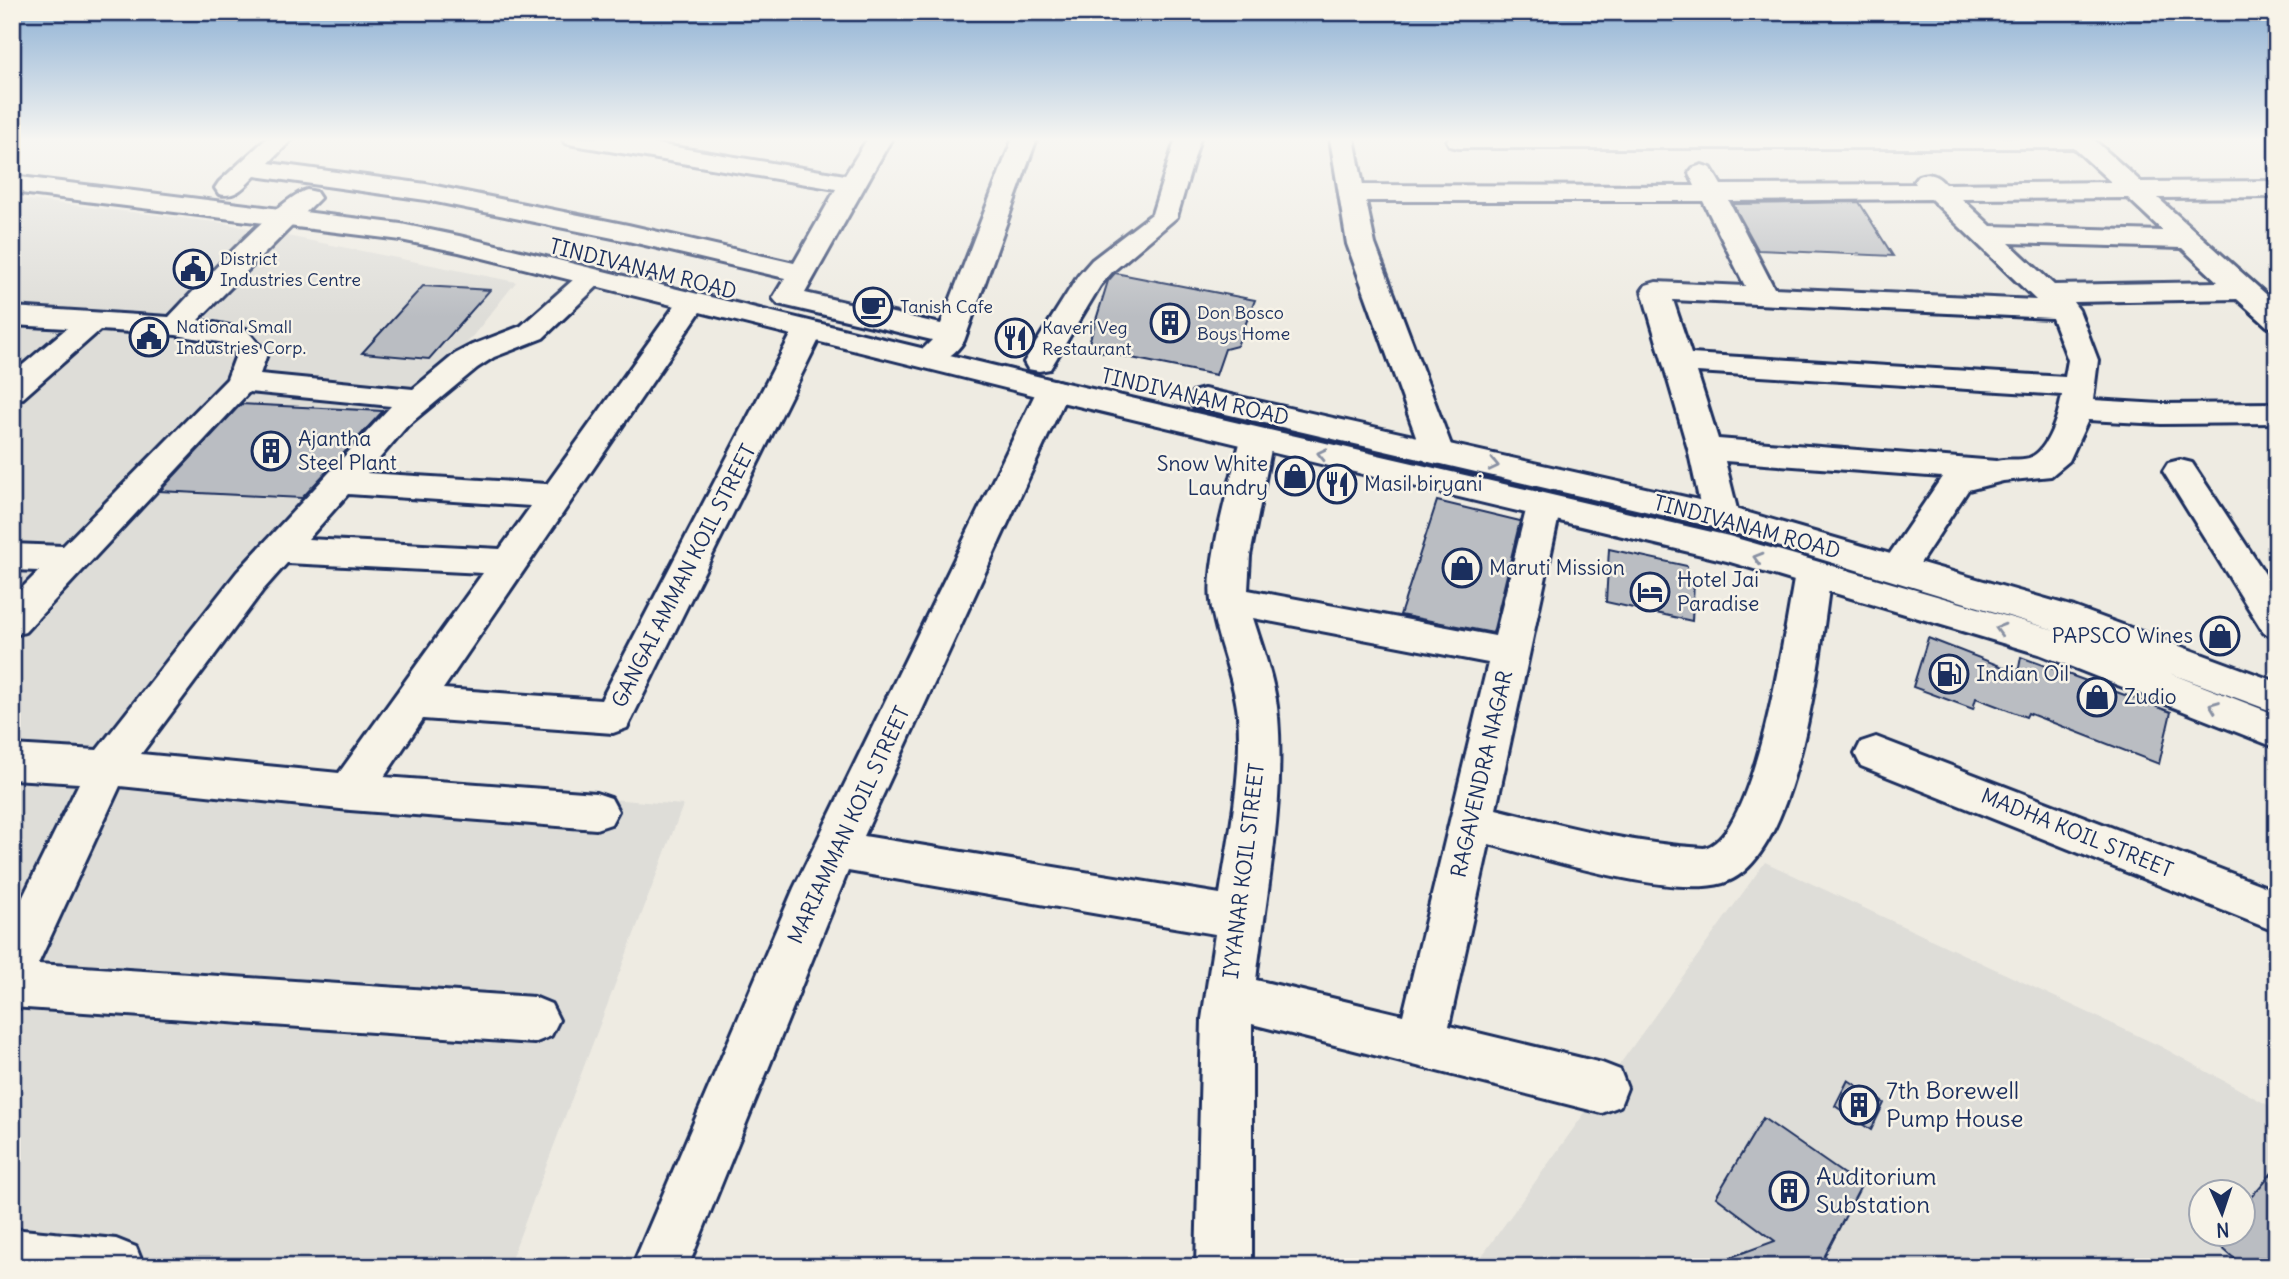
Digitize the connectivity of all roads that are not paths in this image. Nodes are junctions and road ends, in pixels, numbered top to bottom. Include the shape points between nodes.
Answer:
1 (173, 198) edge
2 (275, 198) edge
3 (450, 198) edge
4 (844, 198) edge
5 (1001, 198) edge
6 (1170, 198) edge
7 (1353, 198) edge
8 (1715, 198) edge
9 (1942, 198) edge
10 (2141, 198) edge
11 (295, 208) junction
12 (1982, 234) junction
13 (2188, 240) junction
14 (802, 273) junction
15 (592, 278) junction
16 (2244, 290) junction
17 (1764, 296) junction
18 (2055, 302) junction
19 (691, 303) junction
20 (12, 316) edge
21 (94, 320) junction
22 (2277, 320) edge
23 (176, 326) junction
24 (808, 331) junction
25 (942, 345) junction
26 (1677, 362) junction
27 (1046, 376) junction
28 (241, 382) junction
29 (12, 391) edge
30 (2078, 398) junction
31 (416, 399) junction
32 (2277, 413) edge
33 (1257, 439) junction
34 (1705, 449) junction
35 (1437, 453) junction
36 (2003, 470) junction
37 (2180, 471) dead end
38 (340, 481) junction
39 (557, 496) junction
40 (1545, 506) junction
41 (1721, 517) junction
42 (278, 550) junction
43 (12, 557) edge
44 (73, 559) junction
45 (511, 562) junction
46 (1898, 568) junction
47 (1812, 574) junction
48 (1229, 600) junction
49 (12, 622) edge
50 (2277, 623) edge
51 (1510, 653) junction
52 (2277, 698) edge
53 (412, 703) junction
54 (2277, 732) edge
55 (1877, 754) dead end
56 (12, 762) edge
57 (107, 768) junction
58 (350, 792) junction
59 (596, 811) dead end
60 (1471, 821) junction
61 (836, 850) junction
62 (2277, 912) edge
63 (1240, 918) junction
64 (12, 970) edge
65 (12, 985) edge
66 (1228, 996) junction
67 (534, 1020) dead end
68 (1421, 1043) junction
69 (1602, 1088) dead end
70 (12, 1256) edge
71 (116, 1267) edge
72 (660, 1267) edge
73 (1224, 1267) edge

1 - 11 main road
2 - 11 main road, TINDIVANAM ROAD
3 - 14 main road
4 - 14 main road
5 - 25 main road
6 - 27 main road, MARIAMMAN KOIL STREET via 1164,218 1088,282
7 - 35 main road via 1362,244
8 - 17 main road
9 - 12 main road
10 - 13 main road
11 - 15 main road
11 - 23 main road
11 - 25 main road, TINDIVANAM ROAD via 426,216
12 - 13 main road
12 - 18 main road
13 - 16 main road
14 - 25 main road via 789,298
15 - 19 main road
15 - 31 main road via 532,332 483,351
16 - 18 main road
16 - 22 main road
17 - 18 main road
17 - 26 main road via 1656,291
18 - 30 main road via 2083,360
19 - 24 main road
19 - 39 main road
20 - 21 main road
21 - 23 main road
21 - 29 main road
23 - 28 main road via 235,335 252,354
24 - 25 main road
24 - 53 main road, GANGAI AMMAN KOIL STREET via 613,717
25 - 27 main road
26 - 30 main road
26 - 34 main road
27 - 33 main road
27 - 35 main road, TINDIVANAM ROAD
27 - 61 main road, MARIAMMAN KOIL STREET
28 - 31 main road
28 - 44 main road
30 - 32 main road via 2161,414
30 - 36 main road via 2057,453 2039,468
31 - 38 main road
40 -> 33 main road
33 - 48 main road, IYYANAR KOIL STREET via 1232,556
34 - 36 main road
34 - 41 main road
35 -> 41 main road, TINDIVANAM ROAD
36 - 46 main road via 1956,482
37 - 50 main road
38 - 39 main road
38 - 42 main road
39 - 45 main road
47 -> 40 main road
40 - 51 main road, RAGAVENDRA NAGAR
41 - 46 main road, TINDIVANAM ROAD
42 - 45 main road
42 - 57 main road
43 - 44 main road
44 - 49 main road
45 - 53 main road
46 - 52 main road, TINDIVANAM ROAD via 2061,617
54 -> 47 main road via 2051,643
47 - 60 main road via 1780,759 1756,823 1739,850 1721,865 1701,868 1616,857
48 - 51 main road
48 - 63 main road, IYYANAR KOIL STREET via 1258,715 1259,774
51 - 60 main road, RAGAVENDRA NAGAR
53 - 58 main road
55 - 62 main road, MADHA KOIL STREET
56 - 57 main road
57 - 58 main road
57 - 64 main road
58 - 59 main road
60 - 68 main road, RAGAVENDRA NAGAR
61 - 63 main road
61 - 72 main road, MARIAMMAN KOIL STREET
63 - 66 main road, IYYANAR KOIL STREET
65 - 67 main road
66 - 68 main road
66 - 73 main road, IYYANAR KOIL STREET
68 - 69 main road
70 - 71 main road

